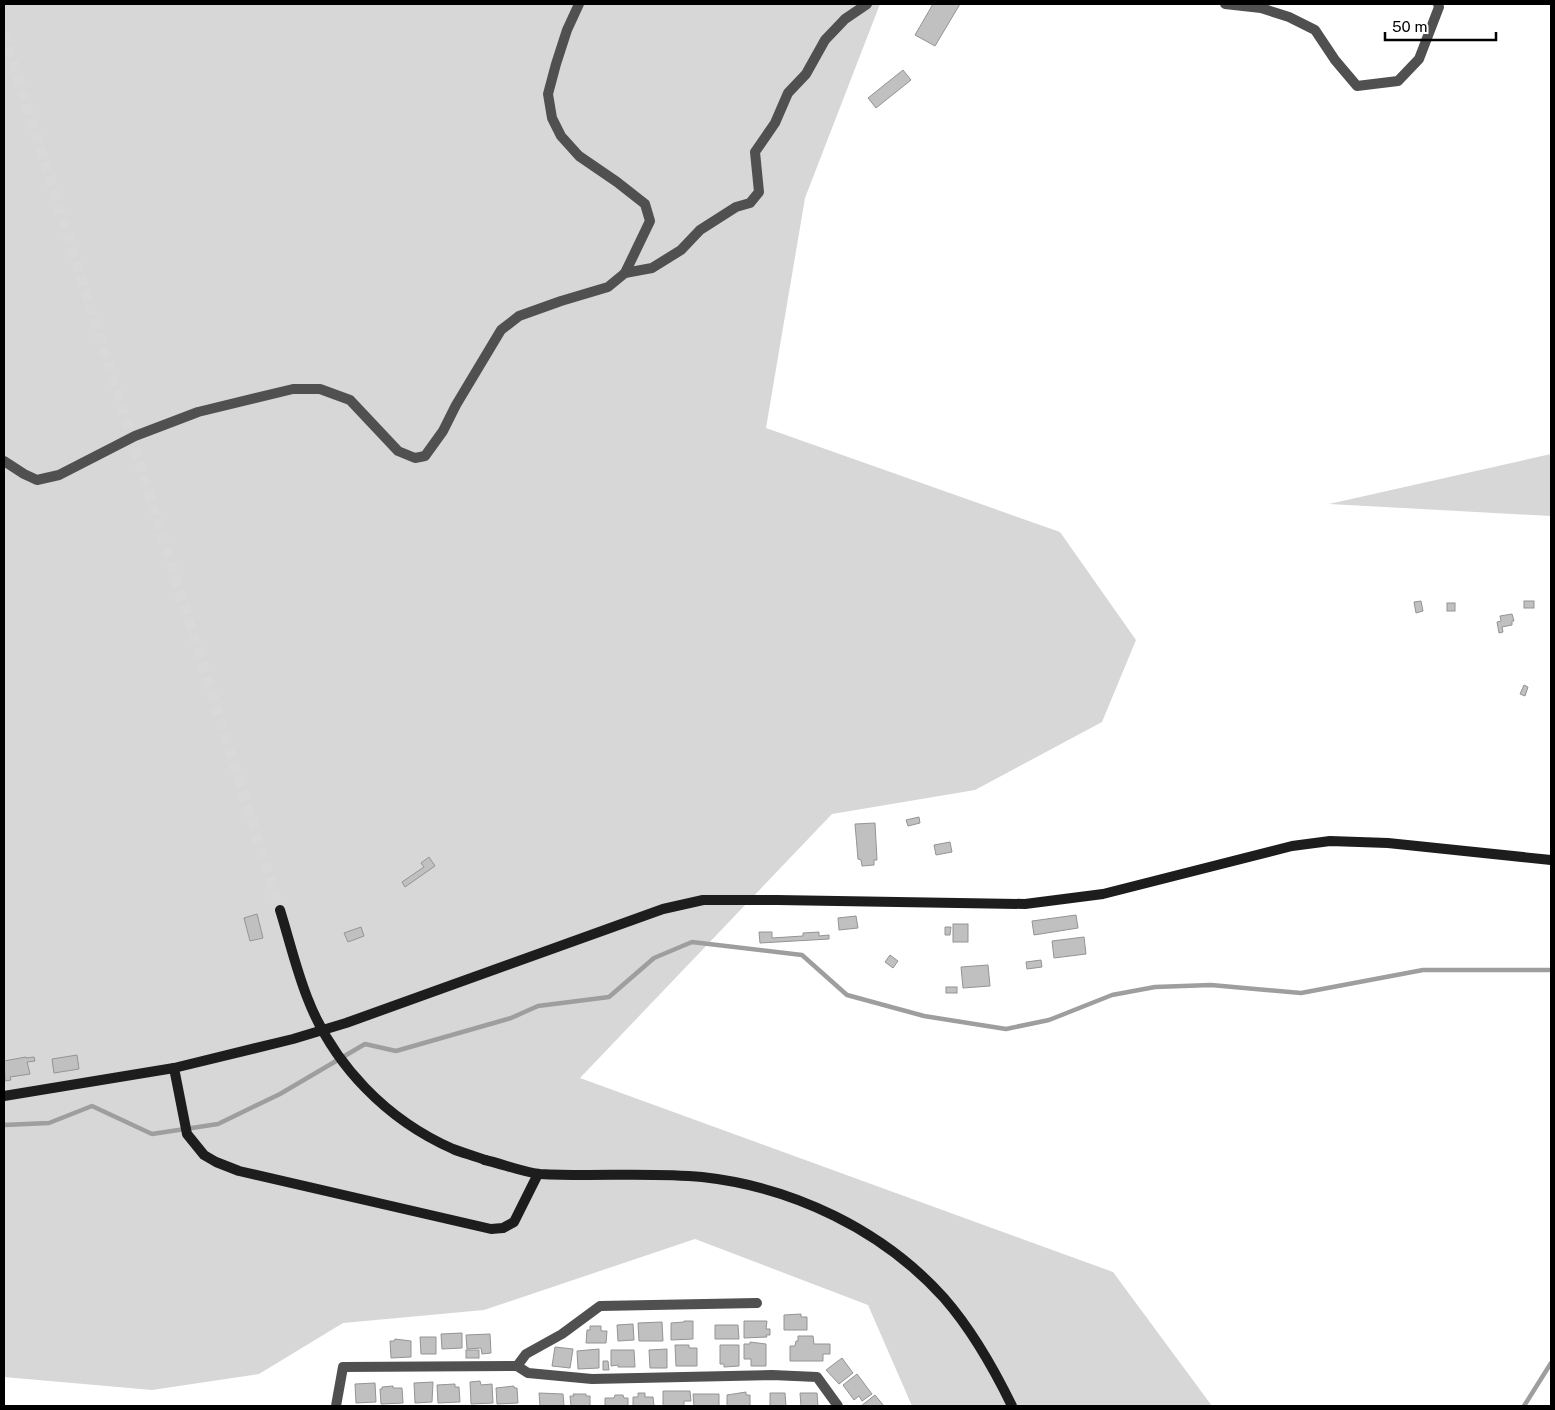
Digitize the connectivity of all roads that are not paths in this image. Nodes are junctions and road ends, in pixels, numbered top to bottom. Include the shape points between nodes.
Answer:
1 (579, 4) edge
2 (867, 4) edge
3 (1225, 4) edge
4 (1438, 4) edge
5 (625, 273) junction
6 (4, 461) edge
7 (1551, 860) edge
8 (280, 910) tunnel mouth
9 (174, 1068) junction
10 (4, 1096) edge
11 (538, 1174) junction
12 (757, 1303) dead end
13 (517, 1366) junction
14 (336, 1406) edge
15 (838, 1406) edge
16 (1012, 1406) edge

1 - 5 street via 567,30 548,94 552,118 561,136 579,156 645,204 650,221
2 - 5 street via 845,19 825,40 806,74 788,93 775,123 755,152 759,192 750,203 736,207 700,230 681,250 652,268
3 - 4 street via 1261,8 1315,30 1357,86 1398,81 1419,59
5 - 6 street via 608,287 519,316 500,330 425,456 415,458 398,451 350,400 320,389 293,389 198,412 135,436 59,475 37,480
7 - 9 street via 1388,843 1330,841 1292,846 1103,894 1025,904 703,900 663,909 346,1023
8 - 11 street, bridge via 307,997 326,1037 337,1056 378,1102 429,1137 454,1149
9 - 10 street
9 - 11 street via 187,1134 204,1155 239,1171 491,1229 503,1228 514,1222
11 - 16 street via 703,1177 788,1196 819,1209 883,1244 921,1275 965,1326 995,1371
12 - 13 street via 600,1306 562,1334 526,1354
13 - 14 street via 343,1367
13 - 15 street via 528,1373 592,1379 817,1377

